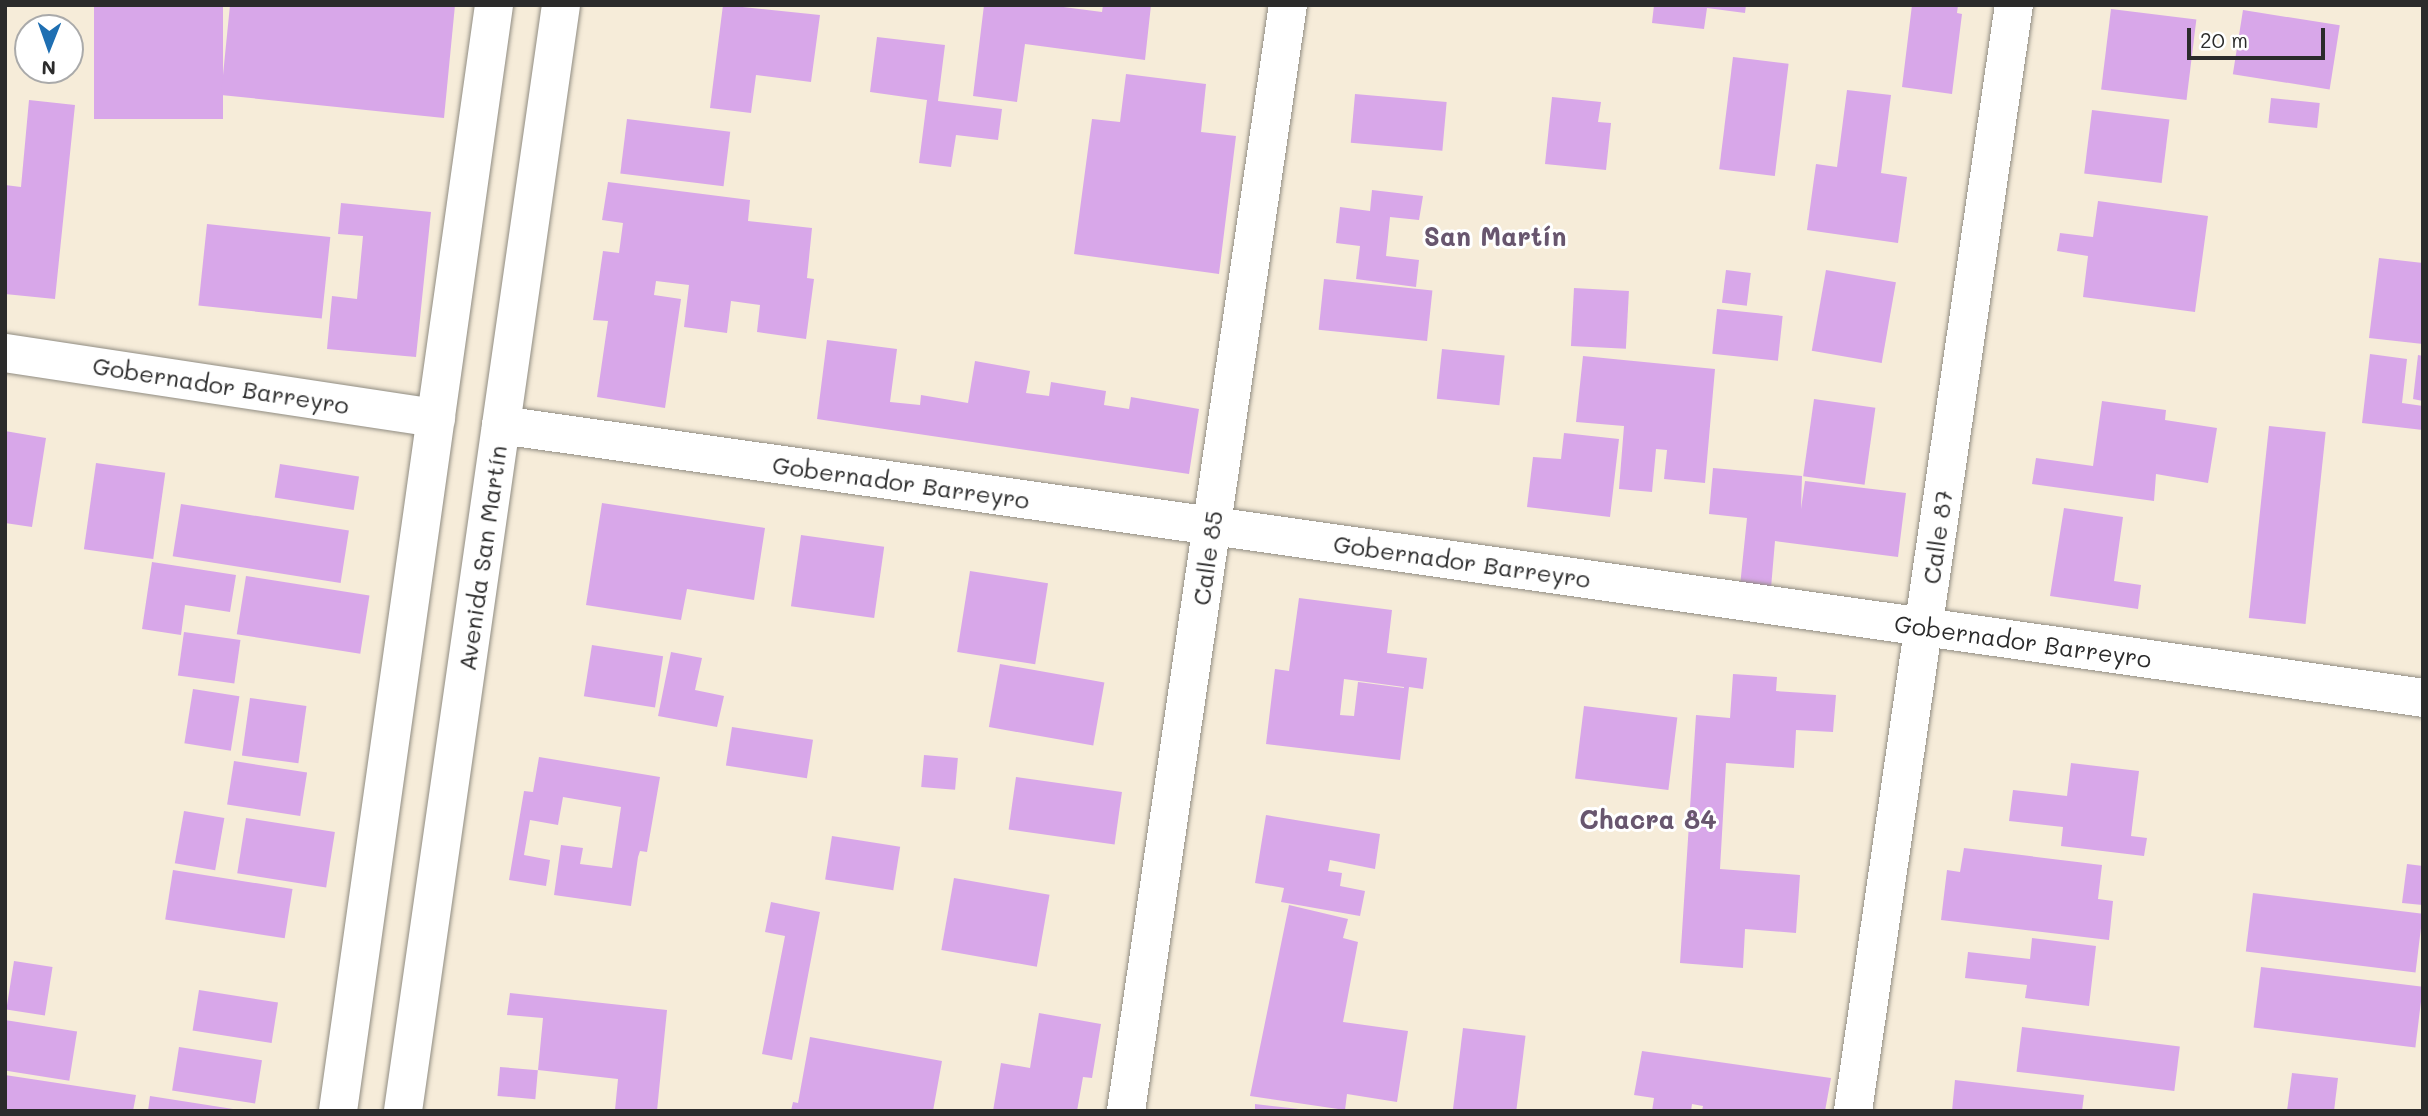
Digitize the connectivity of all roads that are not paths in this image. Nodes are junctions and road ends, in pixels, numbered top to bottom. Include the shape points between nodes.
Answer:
1 (494, 5) edge
2 (561, 5) edge
3 (1287, 5) edge
4 (2014, 5) edge
5 (5, 353) edge
6 (436, 418) junction
7 (501, 425) junction
8 (1212, 526) junction
9 (1924, 627) junction
10 (2423, 698) edge
11 (338, 1111) edge
12 (403, 1111) edge
13 (1126, 1111) edge
14 (1853, 1111) edge

1 - 6 street
2 - 7 street, Avenida San Martín
3 - 8 street, Calle 85
4 - 9 street, Calle 87
5 - 6 street, Gobernador Barreyro
6 - 11 street
7 - 8 street, Gobernador Barreyro
7 - 12 street, Avenida San Martín
8 - 9 street, Gobernador Barreyro
8 - 13 street, Calle 85
9 - 10 street, Gobernador Barreyro
9 - 14 street, Calle 87

